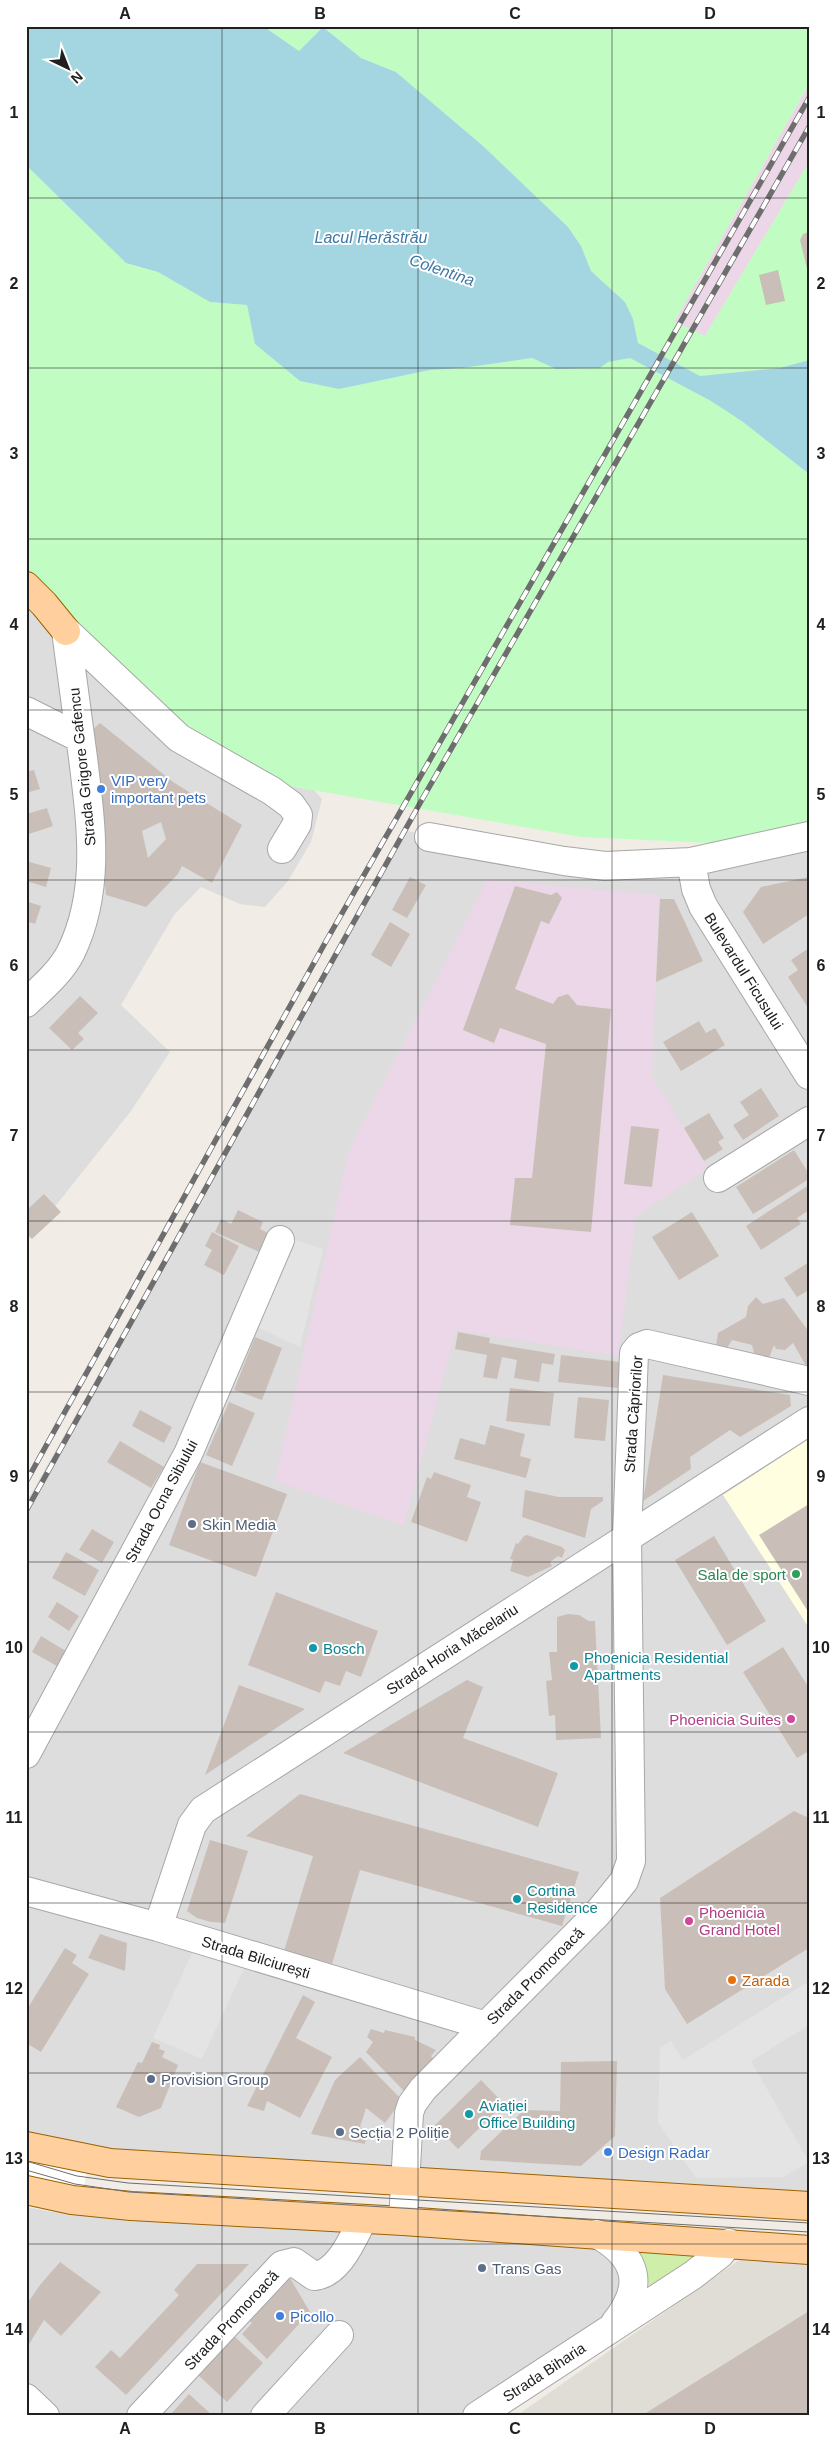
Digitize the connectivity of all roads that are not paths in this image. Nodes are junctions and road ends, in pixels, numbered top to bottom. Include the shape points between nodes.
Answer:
1 (26, 586) edge
2 (66, 631) junction
3 (26, 711) edge
4 (80, 738) junction
5 (809, 836) edge
6 (429, 837) dead end
7 (282, 849) dead end
8 (691, 862) junction
9 (26, 1003) edge
10 (809, 1075) edge
11 (809, 1121) edge
12 (718, 1178) dead end
13 (280, 1240) dead end
14 (809, 1381) edge
15 (809, 1421) edge
16 (626, 1537) junction
17 (26, 1754) edge
18 (26, 1891) edge
19 (158, 1927) junction
20 (486, 2026) junction
21 (26, 2146) edge
22 (406, 2180) junction
23 (26, 2190) edge
24 (809, 2206) edge
25 (363, 2219) junction
26 (402, 2220) junction
27 (597, 2234) junction
28 (730, 2243) junction
29 (809, 2250) edge
30 (610, 2328) junction
31 (339, 2336) dead end
32 (26, 2398) edge
33 (45, 2416) edge
34 (141, 2416) edge
35 (265, 2416) edge
36 (477, 2416) edge

1 - 2 main road
2 - 4 street, Strada Grigore Gafencu
2 - 7 street via 179,738 291,805 298,815 297,824
3 - 4 street
4 - 9 street, Strada Grigore Gafencu via 92,837 90,886 70,953 54,976
5 - 8 street
6 - 8 street via 585,865
8 - 10 street, Bulevardul Ficusului via 703,906
11 - 12 street
13 - 17 street, Strada Ocna Sibiului via 188,1454
14 - 16 street, Strada Căpriorilor via 647,1344 639,1347 634,1353
15 - 16 street, Strada Horia Măcelariu
16 - 19 street, Strada Horia Măcelariu via 203,1810 192,1825
16 - 20 street, Strada Promoroacă via 631,1861 624,1881 597,1914
18 - 19 street, Strada Bilciurești
19 - 20 street, Strada Bilciurești
20 - 22 street, Strada Promoroacă via 412,2104 407,2124
21 - 22 main road via 82,2159
22 - 24 main road
22 - 26 street, Strada Promoroacă
23 - 25 main road via 72,2200 131,2206
25 - 26 main road
25 - 34 street, Strada Promoroacă via 343,2254 326,2273 314,2276 294,2262 282,2265
26 - 27 main road
27 - 28 main road
27 - 30 street, Strada Biharia via 622,2251 630,2263 634,2281 630,2302
28 - 29 main road
28 - 30 street, Strada Biharia via 708,2264
30 - 36 street, Strada Biharia
31 - 35 street
32 - 33 street

